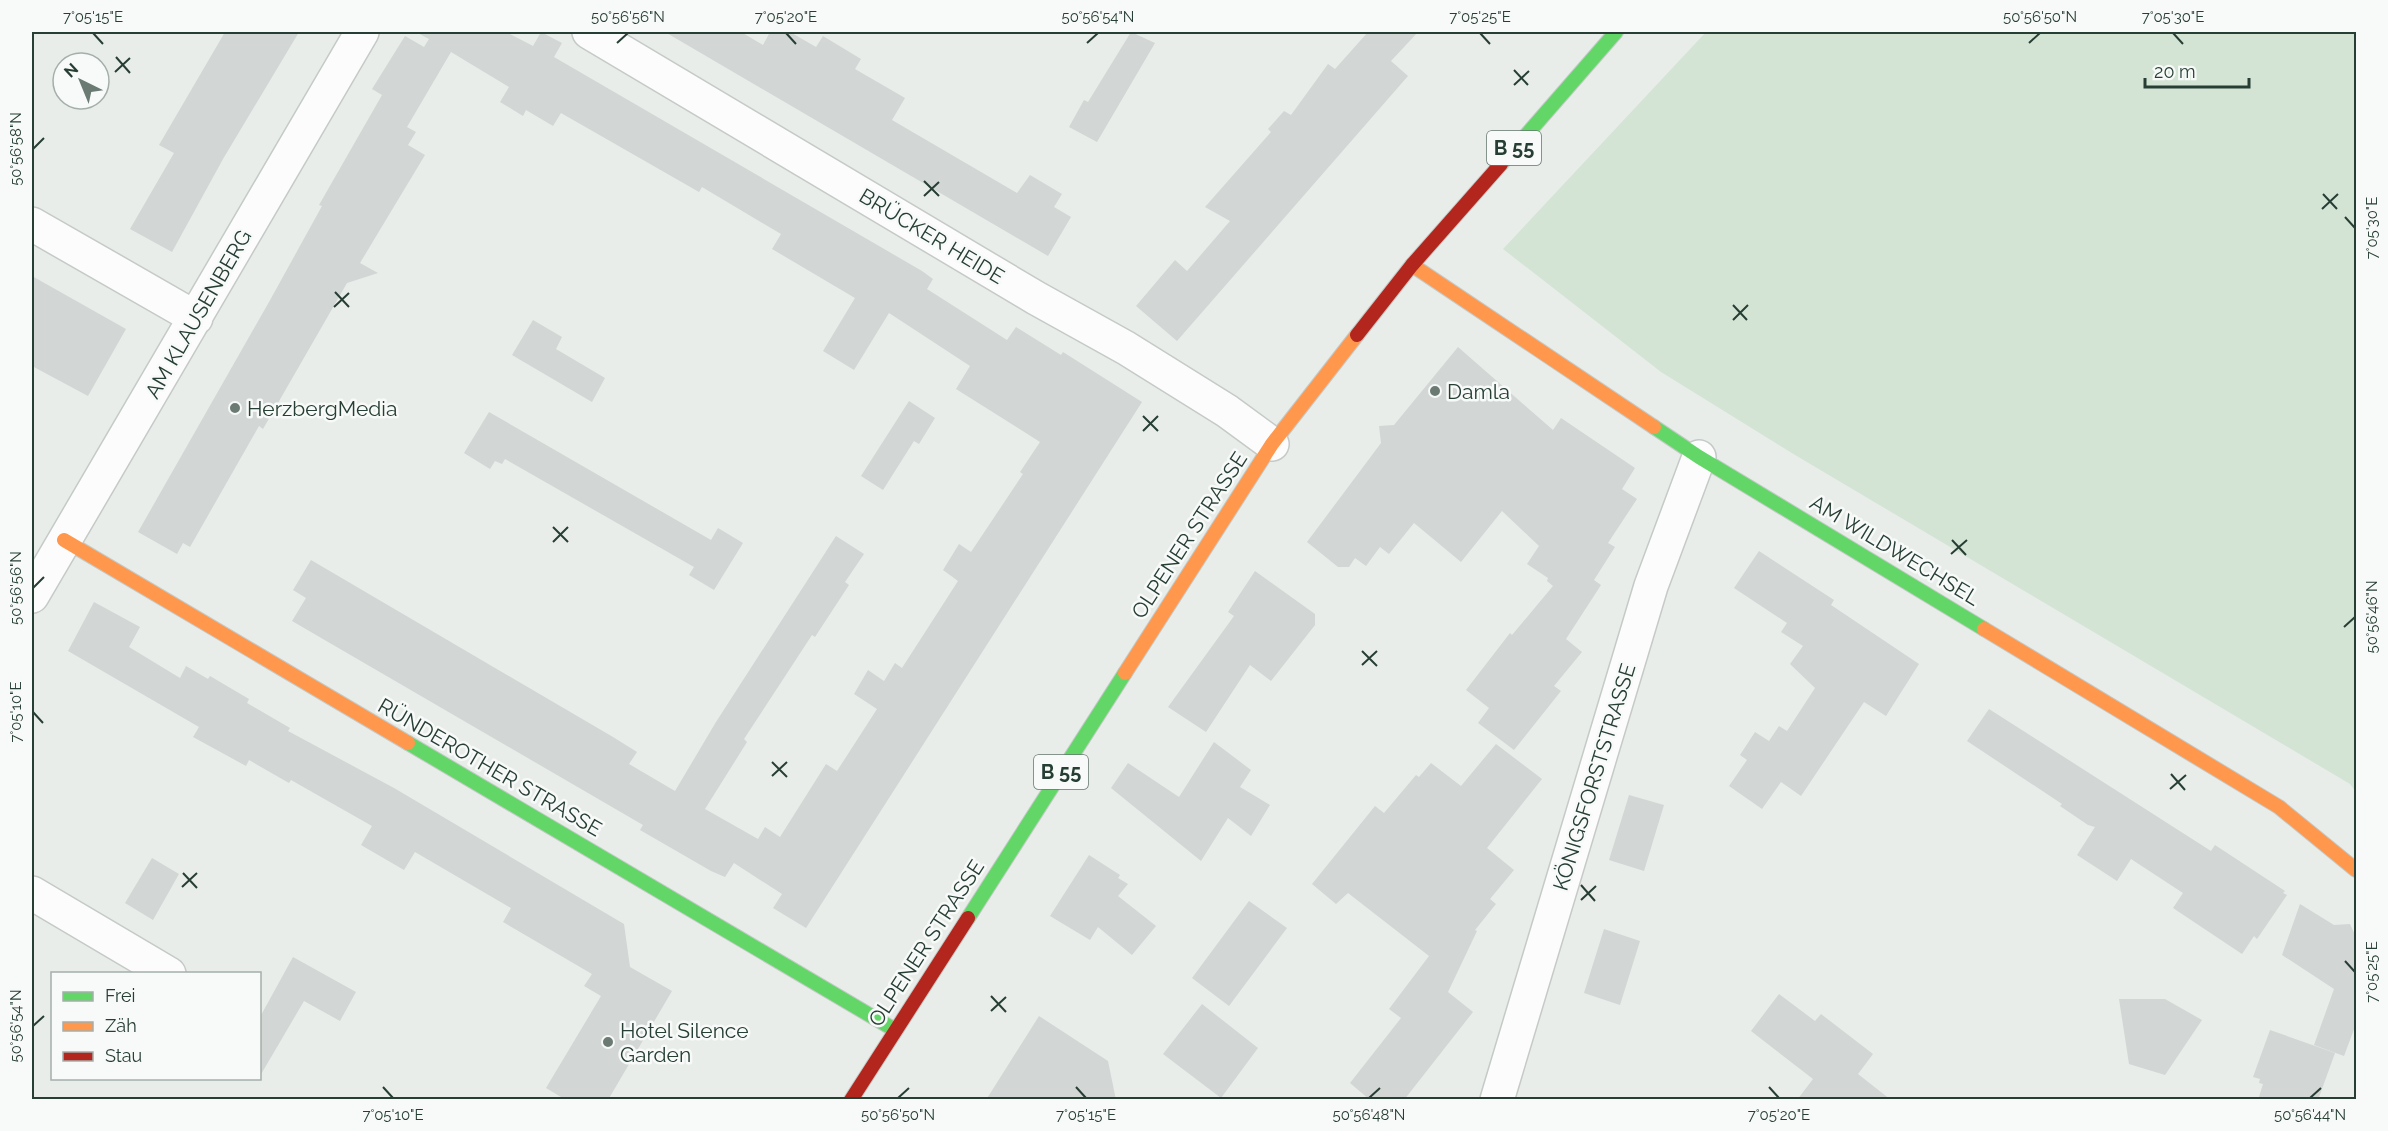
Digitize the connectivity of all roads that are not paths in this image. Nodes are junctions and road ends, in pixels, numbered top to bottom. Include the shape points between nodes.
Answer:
1 (362, 32) edge
2 (590, 32) edge
3 (1616, 32) edge
4 (32, 224) edge
5 (1412, 265) junction
6 (196, 318) junction
7 (1272, 444) junction
8 (1700, 457) junction
9 (64, 540) junction
10 (32, 596) edge
11 (2356, 870) edge
12 (32, 893) edge
13 (166, 972) edge
14 (895, 1030) junction
15 (851, 1100) edge
16 (1497, 1100) edge

1 - 6 street, AM KLAUSENBERG
2 - 7 street, BRÜCKER HEIDE via 1126,348
3 - 5 street, OLPENER STRASSE / B 55
4 - 6 street
5 - 7 street, OLPENER STRASSE / B 55
5 - 8 street, AM WILDWECHSEL
6 - 9 street, AM KLAUSENBERG
7 - 14 street, OLPENER STRASSE / B 55
8 - 11 street, AM WILDWECHSEL via 2279,807
8 - 16 street, KÖNIGSFORSTSTRASSE via 1651,586
9 - 10 street, AM KLAUSENBERG
9 - 14 street, RÜNDEROTHER STRASSE
12 - 13 street
14 - 15 street, OLPENER STRASSE / B 55

